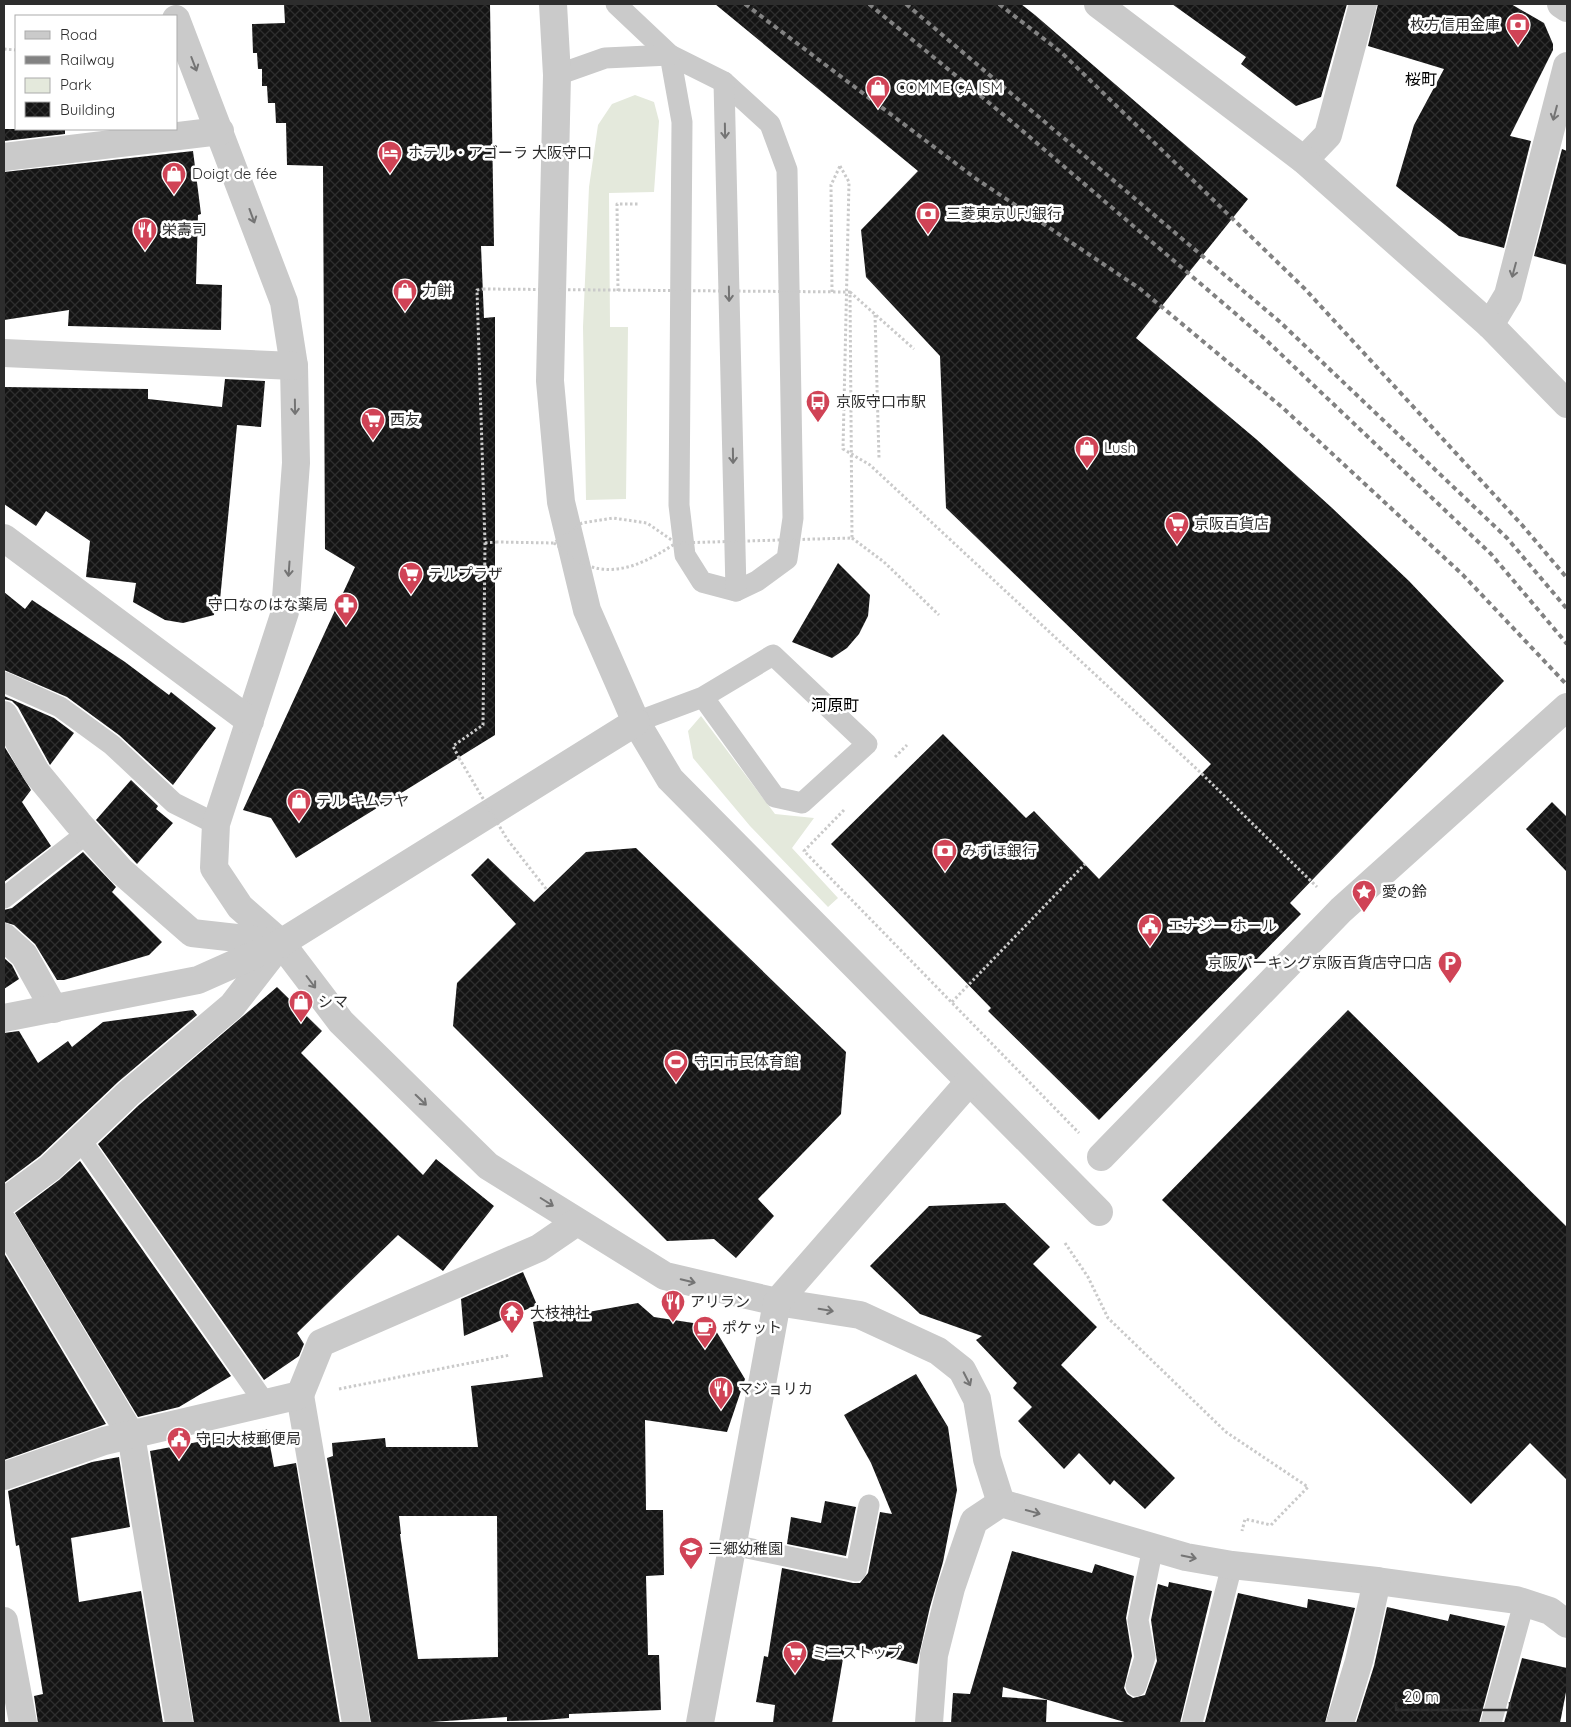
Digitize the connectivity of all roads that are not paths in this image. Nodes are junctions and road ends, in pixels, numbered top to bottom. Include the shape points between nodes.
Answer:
1 (553, 4) edge
2 (616, 4) edge
3 (1098, 4) edge
4 (1363, 4) edge
5 (1561, 4) edge
6 (1567, 8) edge
7 (178, 23) edge
8 (670, 55) junction
9 (1567, 66) edge
10 (558, 75) junction
11 (724, 82) junction
12 (220, 131) junction
13 (4, 157) edge
14 (1304, 160) junction
15 (1490, 325) junction
16 (4, 353) edge
17 (294, 366) junction
18 (1567, 404) edge
19 (4, 538) edge
20 (736, 591) junction
21 (4, 682) edge
22 (702, 696) junction
23 (1567, 707) edge
24 (4, 715) edge
25 (250, 721) junction
26 (636, 722) junction
27 (216, 824) junction
28 (87, 833) junction
29 (4, 898) edge
30 (4, 937) edge
31 (281, 943) junction
32 (54, 1009) junction
33 (4, 1018) edge
34 (969, 1082) junction
35 (80, 1139) junction
36 (1101, 1157) road end
37 (4, 1202) edge
38 (1099, 1212) dead end
39 (577, 1222) junction
40 (4, 1223) edge
41 (777, 1302) junction
42 (300, 1395) junction
43 (265, 1403) junction
44 (131, 1435) junction
45 (4, 1476) edge
46 (1001, 1503) junction
47 (869, 1505) dead end
48 (733, 1546) junction
49 (1154, 1547) junction
50 (1232, 1565) junction
51 (1377, 1580) junction
52 (1524, 1602) junction
53 (4, 1621) edge
54 (1567, 1624) edge
55 (1136, 1686) dead end
56 (23, 1723) edge
57 (179, 1723) edge
58 (356, 1723) edge
59 (700, 1723) edge
60 (929, 1723) edge
61 (1192, 1723) edge
62 (1340, 1723) edge
63 (1491, 1723) edge

1 - 10 street
2 - 8 lane
3 - 14 street
4 - 14 street via 1328,135
5 - 6 street
7 -> 12 street
8 - 10 lane via 605,58
8 - 11 lane
8 - 20 lane via 682,122 678,505 685,555 702,582
9 -> 15 street via 1508,295
10 - 26 street via 550,381 561,502 587,610
11 -> 20 lane
11 - 20 lane via 770,124 787,170 793,518 787,559 757,581
12 - 13 street
12 -> 17 street via 284,302
14 - 15 street
15 - 18 street
16 - 17 street
17 -> 25 street via 296,463 286,612
19 - 25 street
21 - 27 lane via 60,707 112,745 174,803
22 - 22 lane via 772,655 867,744 802,803 775,797
22 - 26 lane
23 - 36 street via 1341,910
24 - 28 street via 36,772
25 - 27 street
26 - 31 street
26 - 34 street via 670,779
27 - 31 street via 214,868 240,907
28 - 29 lane
28 - 31 street via 122,871 192,934
30 - 32 street via 24,955
31 - 32 street via 198,980
31 - 35 street via 232,1006
31 -> 39 street via 341,1022 488,1166
32 - 33 street
34 - 38 street
34 - 41 street
35 - 37 street via 50,1168
35 - 43 lane
39 -> 41 street via 665,1276
39 - 42 street via 539,1248 321,1343
40 - 44 street
41 -> 46 street via 860,1315 938,1351 962,1370 977,1399 987,1459
41 - 48 street
42 - 43 street
42 - 58 street
43 - 44 street
44 - 45 street via 104,1441
44 - 57 street
46 -> 49 street
46 - 60 street via 974,1521 951,1588 934,1655
47 - 48 lane via 856,1571
48 - 59 street
49 -> 50 street via 1186,1557
49 - 55 lane via 1138,1620 1145,1657
50 - 51 street
50 - 61 lane
51 - 52 street
51 - 62 street via 1359,1661
52 - 54 street via 1550,1611
52 - 63 lane
53 - 56 street

